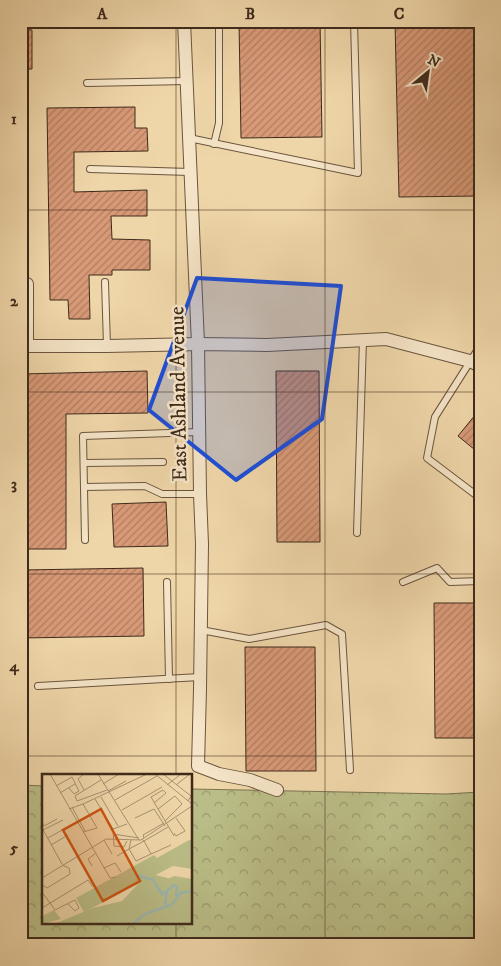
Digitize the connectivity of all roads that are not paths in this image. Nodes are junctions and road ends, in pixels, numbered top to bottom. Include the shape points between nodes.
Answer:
1 (184, 21) edge
2 (219, 21) edge
3 (354, 21) edge
4 (186, 82) junction
5 (87, 83) dead end
6 (189, 138) junction
7 (214, 144) junction
8 (90, 170) dead end
9 (190, 172) junction
10 (105, 282) dead end
11 (27, 284) dead end
12 (363, 340) junction
13 (198, 344) junction
14 (24, 346) edge
15 (107, 346) junction
16 (480, 346) edge
17 (475, 364) edge
18 (199, 432) junction
19 (163, 462) dead end
20 (84, 463) junction
21 (84, 487) junction
22 (200, 494) junction
23 (480, 498) edge
24 (356, 533) dead end
25 (85, 540) dead end
26 (480, 581) edge
27 (167, 582) dead end
28 (403, 582) dead end
29 (201, 630) junction
30 (200, 678) junction
31 (169, 679) junction
32 (38, 686) dead end
33 (350, 770) dead end
34 (277, 790) dead end

1 - 4 street, East Ashland Avenue
2 - 7 lane via 219,123
3 - 7 lane via 358,173
4 - 5 lane
4 - 6 street, East Ashland Avenue
6 - 7 lane
6 - 9 street, East Ashland Avenue
8 - 9 lane
9 - 13 street, East Ashland Avenue
10 - 15 lane
11 - 14 street
12 - 13 street via 267,345
12 - 17 street via 386,339
12 - 24 lane
13 - 15 street
13 - 18 street, East Ashland Avenue
14 - 15 street
16 - 17 lane
17 - 23 lane via 435,417 427,458
18 - 20 lane via 84,436
18 - 22 street, East Ashland Avenue
19 - 20 lane
20 - 21 lane
21 - 22 lane via 145,486 162,494
21 - 25 lane
22 - 29 street, East Ashland Avenue
26 - 28 lane via 450,582 437,568
27 - 31 lane
29 - 30 street, East Ashland Avenue
29 - 33 lane via 249,639 326,625 342,634
30 - 31 lane
30 - 34 street, East Ashland Avenue via 198,766
31 - 32 lane

